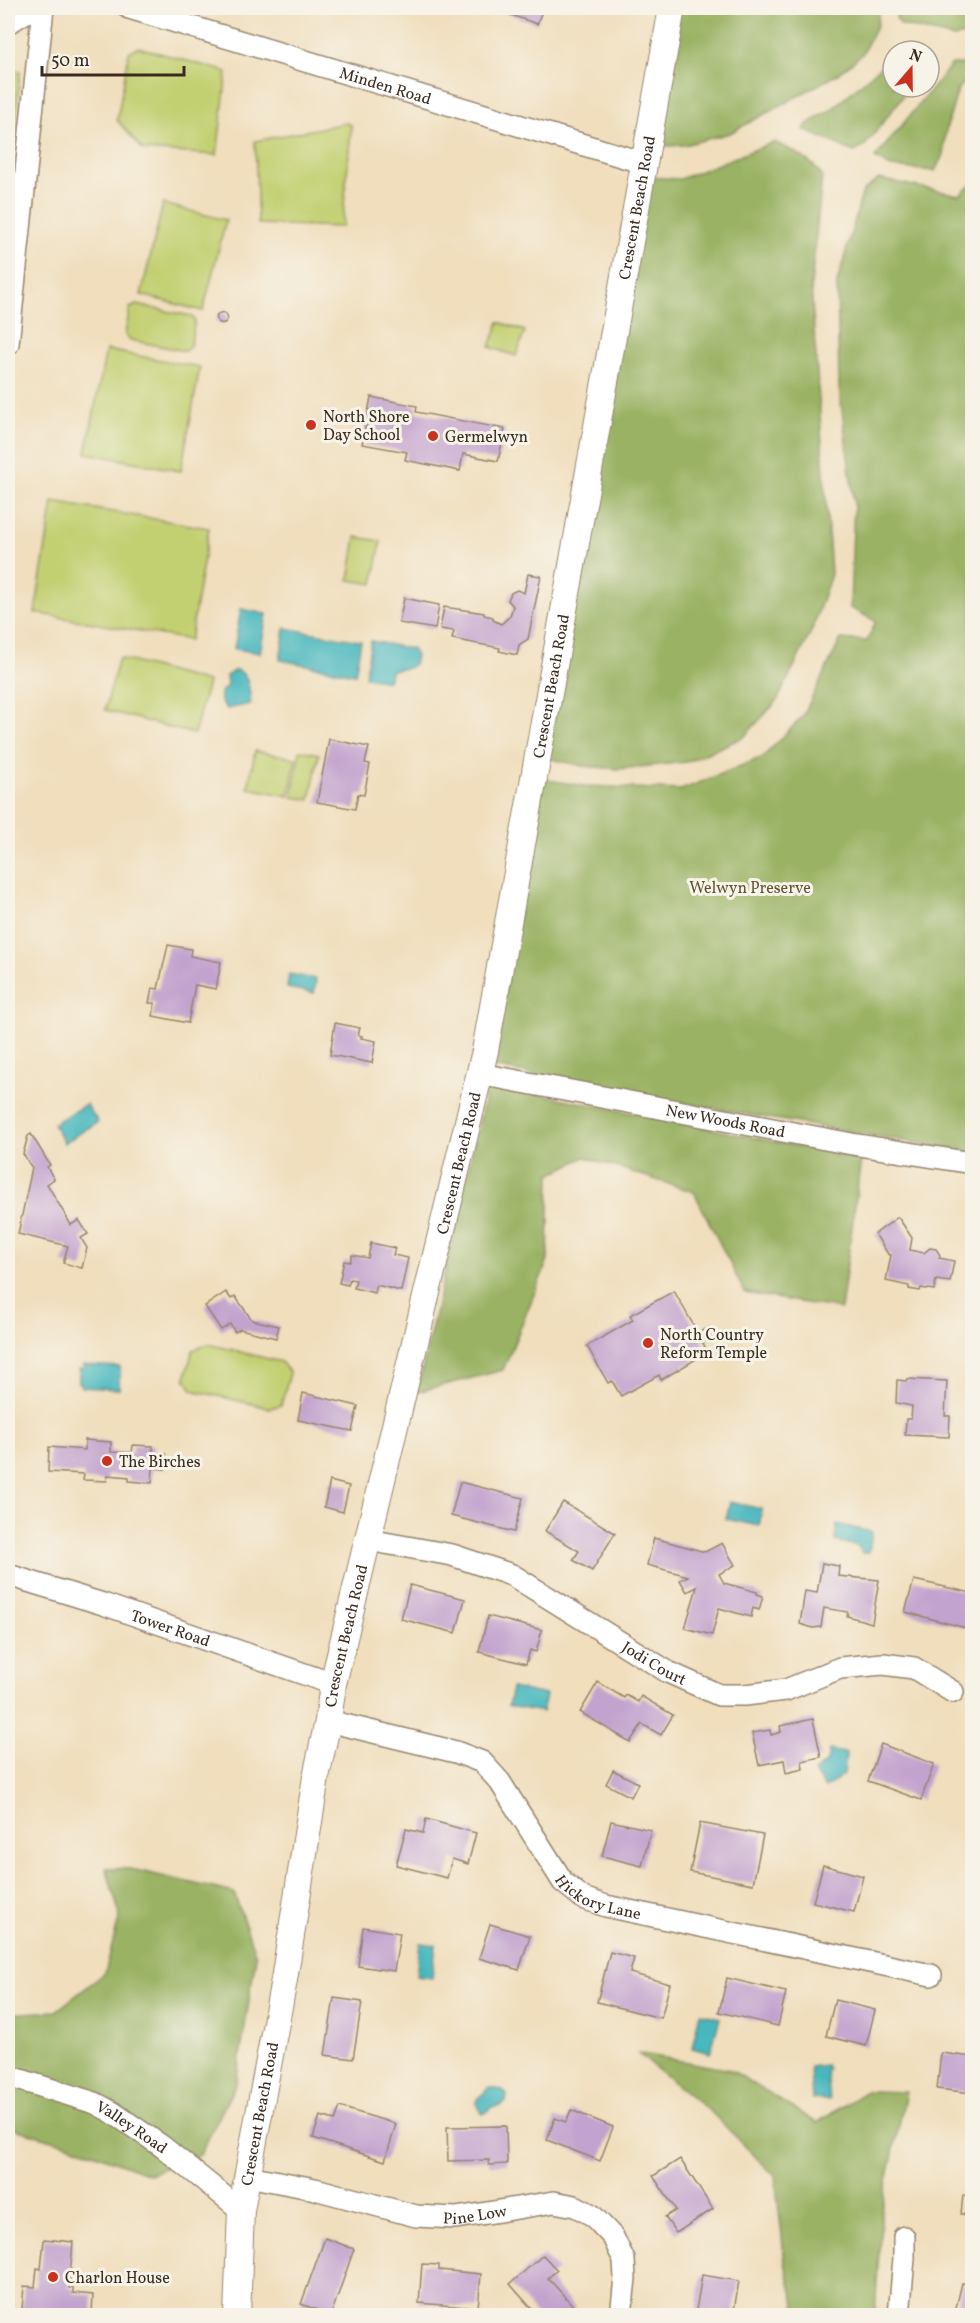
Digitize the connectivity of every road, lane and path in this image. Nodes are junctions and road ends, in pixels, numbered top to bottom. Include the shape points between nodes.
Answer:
1 (33, 8) edge
2 (44, 8) edge
3 (129, 8) edge
4 (672, 8) edge
5 (8, 23) edge
6 (644, 162) junction
7 (8, 344) edge
8 (480, 1074) junction
9 (972, 1163) edge
10 (368, 1540) junction
11 (8, 1575) edge
12 (333, 1684) junction
13 (953, 1692) dead end
14 (328, 1721) junction
15 (931, 1975) dead end
16 (8, 2076) edge
17 (248, 2176) junction
18 (241, 2210) junction
19 (904, 2237) dead end
20 (237, 2316) edge
21 (621, 2316) edge
22 (899, 2316) edge

1 - 5 street
2 - 7 street
3 - 6 street, Minden Road
4 - 6 street, Crescent Beach Road
6 - 8 street, Crescent Beach Road
8 - 9 street, New Woods Road
8 - 10 street, Crescent Beach Road
10 - 12 street, Crescent Beach Road
10 - 13 street, Jodi Court via 452,1555 512,1575 669,1672 719,1695 786,1690 840,1668 883,1664 914,1668
11 - 12 street, Tower Road
12 - 14 street, Crescent Beach Road
14 - 15 street, Hickory Lane via 482,1762 500,1782 563,1882 583,1898
14 - 17 street, Crescent Beach Road
16 - 18 street, Valley Road via 112,2112 164,2147
17 - 18 street, Crescent Beach Road
17 - 21 street, Pine Low via 416,2216 456,2218 554,2202 575,2206 592,2215 613,2237 624,2260
18 - 20 street, Crescent Beach Road
19 - 22 street

